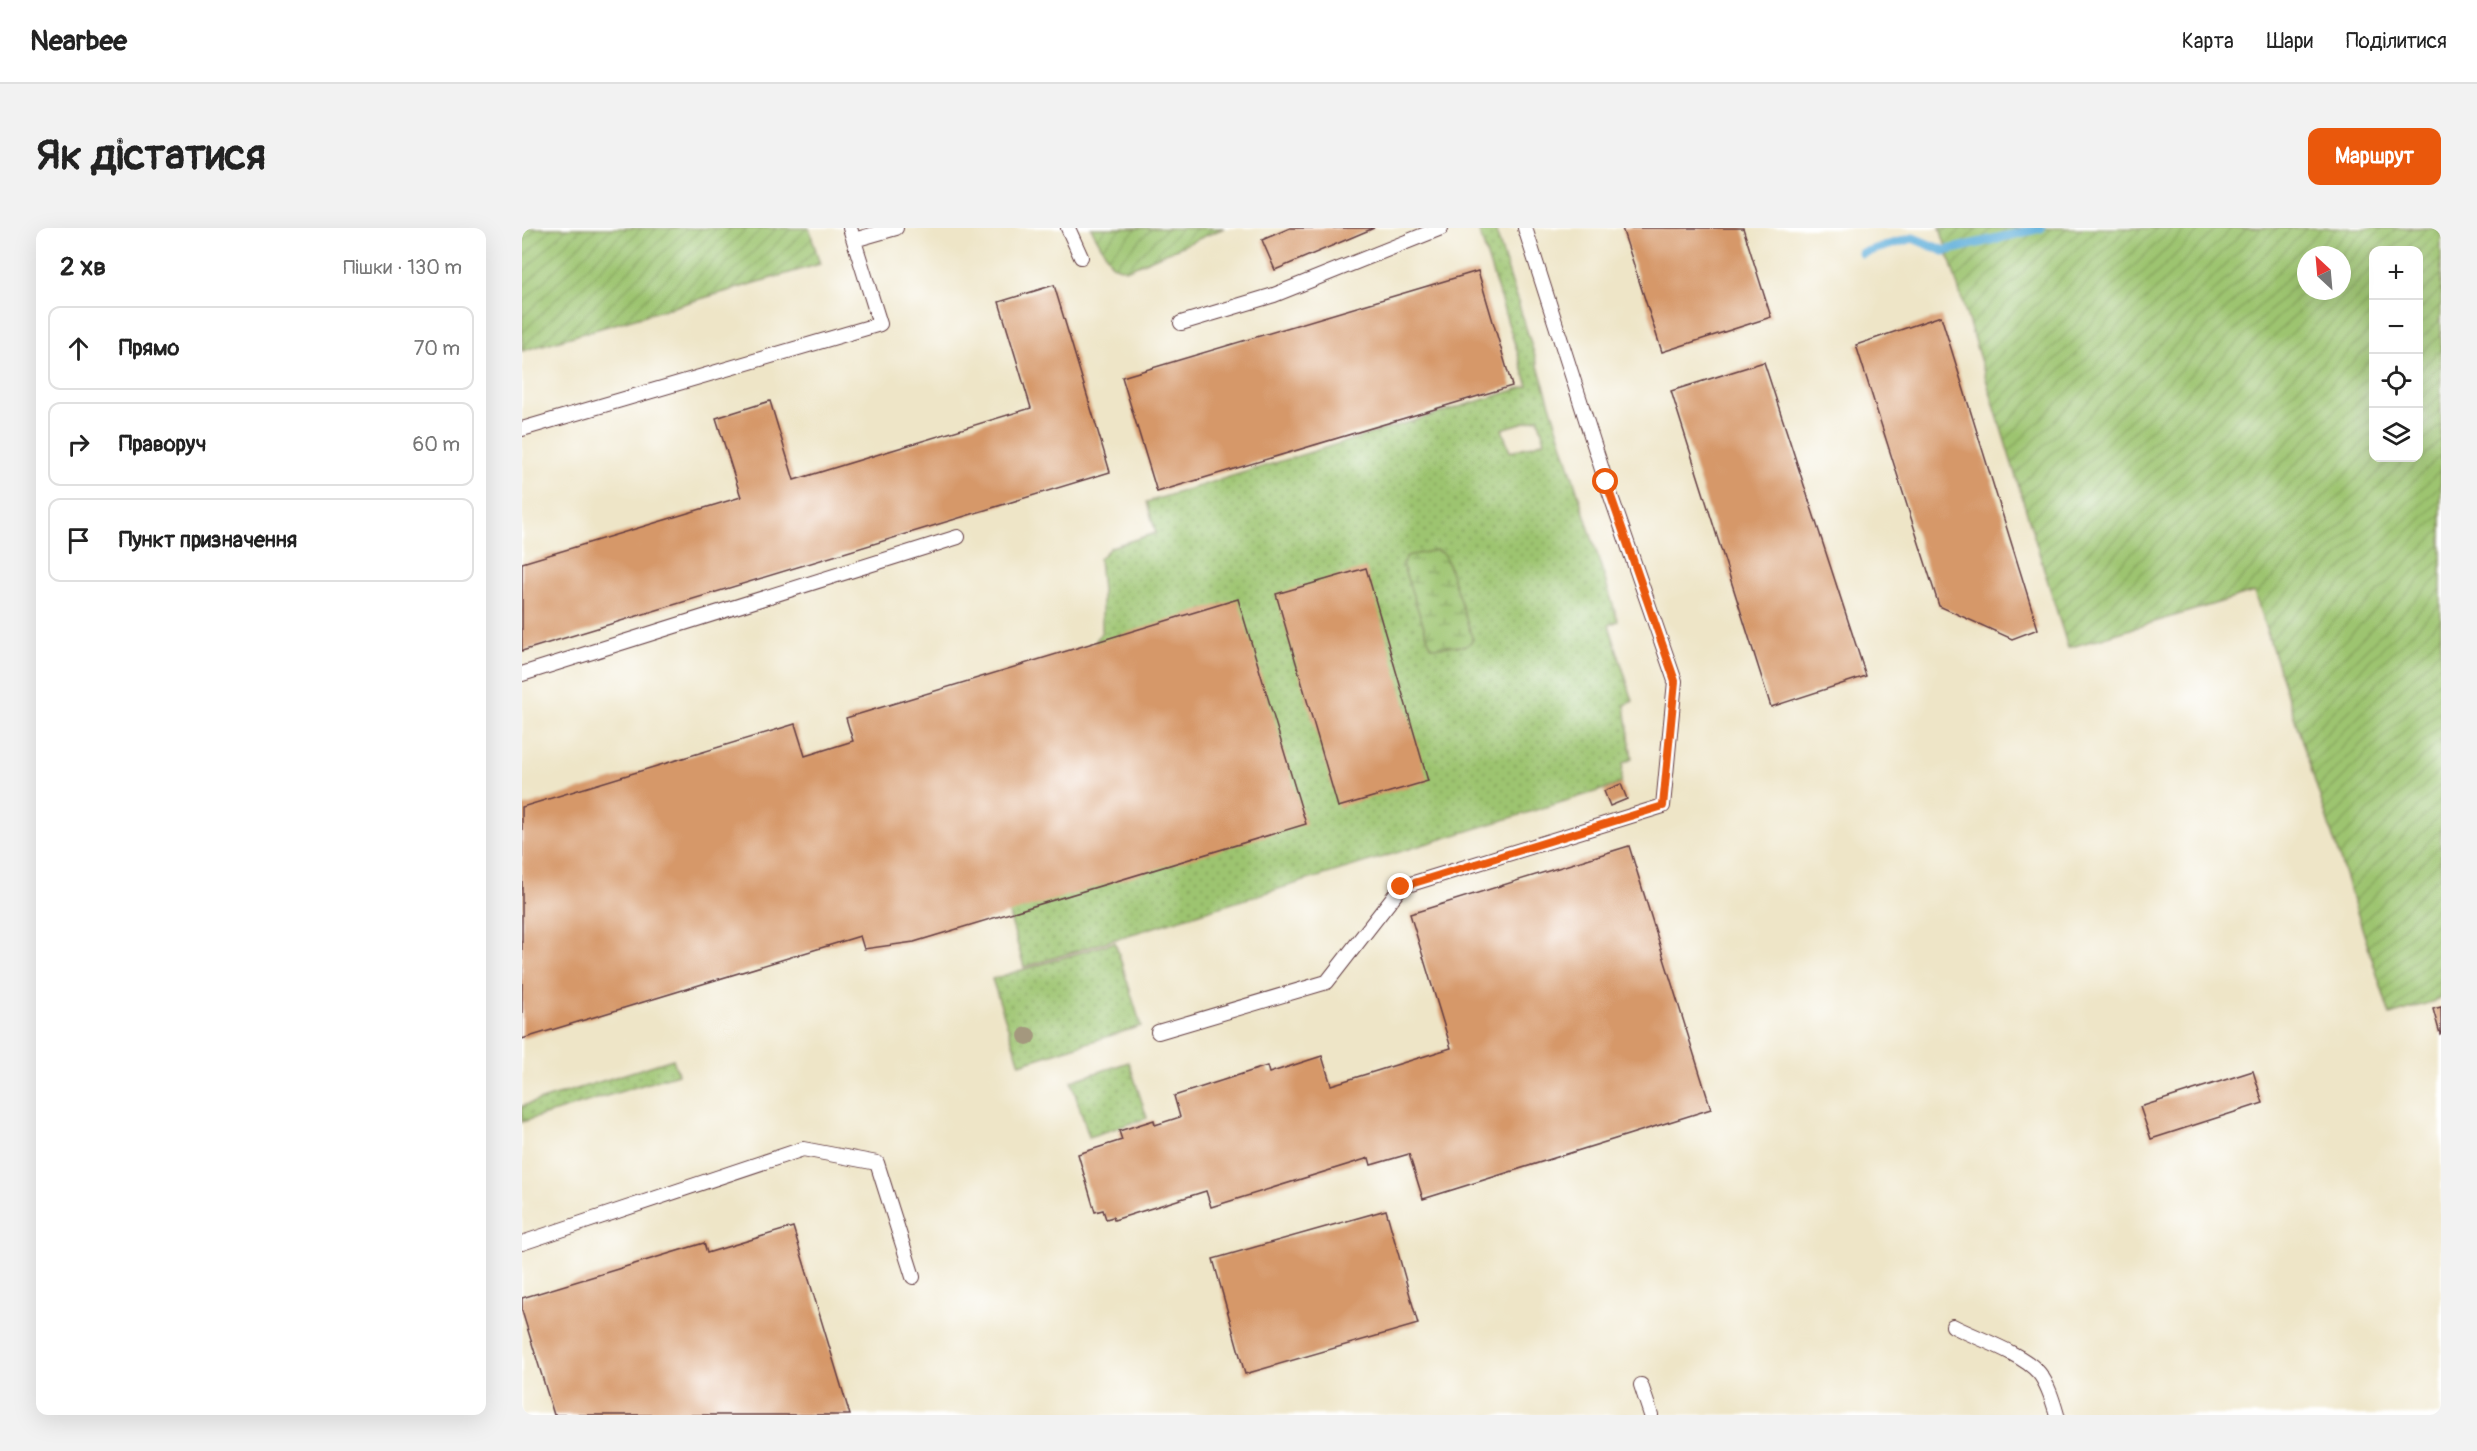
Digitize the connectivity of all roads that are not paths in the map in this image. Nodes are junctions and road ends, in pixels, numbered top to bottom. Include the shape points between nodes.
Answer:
1 (896, 228) edge
2 (1068, 228) edge
3 (1441, 228) edge
4 (1525, 228) edge
5 (852, 234) edge
6 (1081, 257) dead end
7 (1181, 323) dead end
8 (522, 429) edge
9 (958, 537) dead end
10 (522, 674) edge
11 (1158, 1032) dead end
12 (522, 1243) edge
13 (913, 1277) dead end
14 (1953, 1326) dead end
15 (1641, 1385) dead end
16 (1651, 1415) edge
17 (2057, 1415) edge

1 - 5 lane
2 - 6 lane
3 - 7 lane via 1274,295
4 - 11 lane via 1675,681 1663,806 1401,887 1327,982
5 - 8 lane via 880,324
9 - 10 lane
12 - 13 lane via 803,1149 877,1163
14 - 17 lane via 2038,1372
15 - 16 lane

